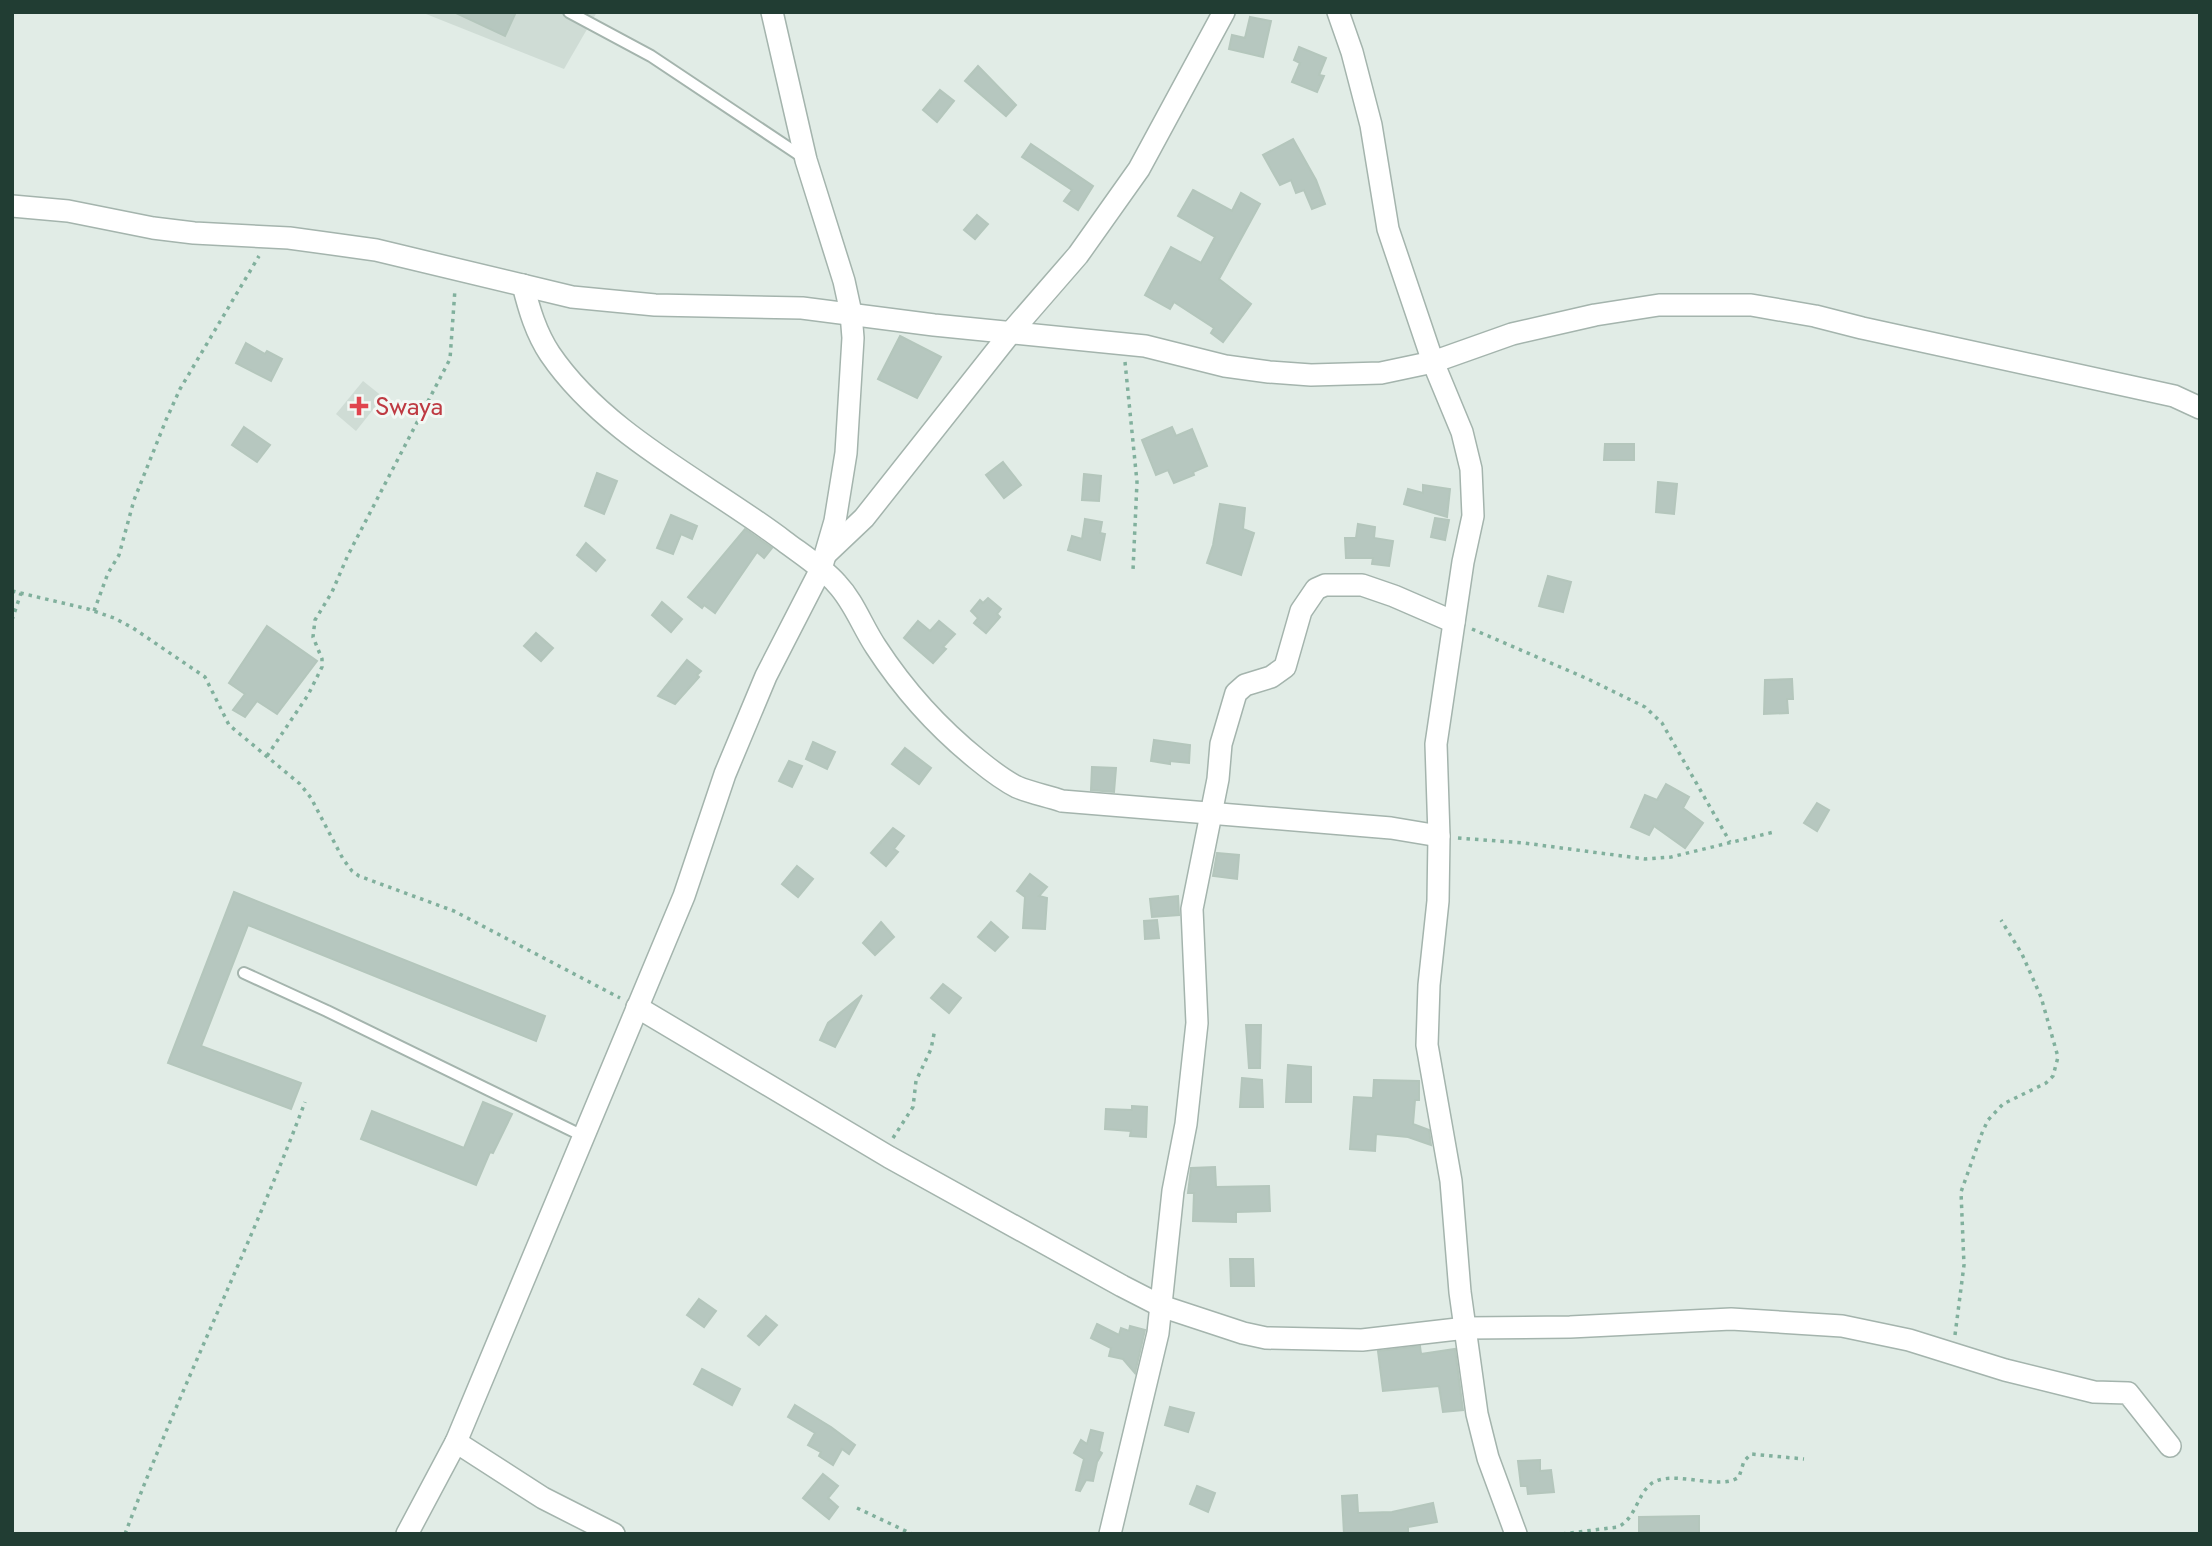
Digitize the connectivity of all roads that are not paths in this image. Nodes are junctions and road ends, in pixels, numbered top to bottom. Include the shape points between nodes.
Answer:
1 (569, 12) edge
2 (772, 12) edge
3 (1224, 12) edge
4 (1338, 12) edge
5 (806, 160) junction
6 (12, 205) edge
7 (523, 285) junction
8 (851, 313) junction
9 (1012, 331) junction
10 (1433, 362) junction
11 (2200, 408) edge
12 (823, 562) junction
13 (1454, 622) junction
14 (1210, 812) junction
15 (1439, 836) junction
16 (244, 973) dead end
17 (637, 1007) junction
18 (583, 1136) junction
19 (1161, 1306) junction
20 (1466, 1328) junction
21 (456, 1442) junction
22 (2170, 1446) dead end
23 (407, 1534) edge
24 (614, 1534) edge
25 (1110, 1534) edge
26 (1516, 1534) edge

1 - 5 lane via 651,56
2 - 5 street
3 - 9 street via 1139,169 1077,255
4 - 10 street via 1371,125 1388,229
5 - 8 street
6 - 7 street via 167,230 376,250
7 - 8 street via 572,297 655,305 802,307
7 - 12 street via 532,319 549,352 574,385 614,422
8 - 9 street
8 - 12 street via 846,453
9 - 10 street via 1145,346 1269,372 1381,373
9 - 12 street
10 - 11 street via 1512,334 1595,315 1660,305 1751,306 1815,316 2174,396
10 - 13 street via 1462,432 1471,469 1473,516
12 - 14 street via 897,680 930,719 990,770 1017,787 1062,801
12 - 17 street via 725,774 684,896
13 - 14 street via 1362,585 1316,589 1301,611 1285,667 1236,693 1221,744
13 - 15 street via 1436,744
14 - 15 street
14 - 19 street via 1192,909 1196,1033
15 - 20 street via 1427,1045 1451,1181
16 - 18 lane
17 - 18 street
17 - 19 street via 999,1220
18 - 21 street
19 - 20 street via 1266,1338 1362,1339
19 - 25 street
20 - 22 street via 1731,1319 1842,1326 2094,1392 2128,1393
20 - 26 street via 1477,1414
21 - 23 street
21 - 24 street via 544,1499

